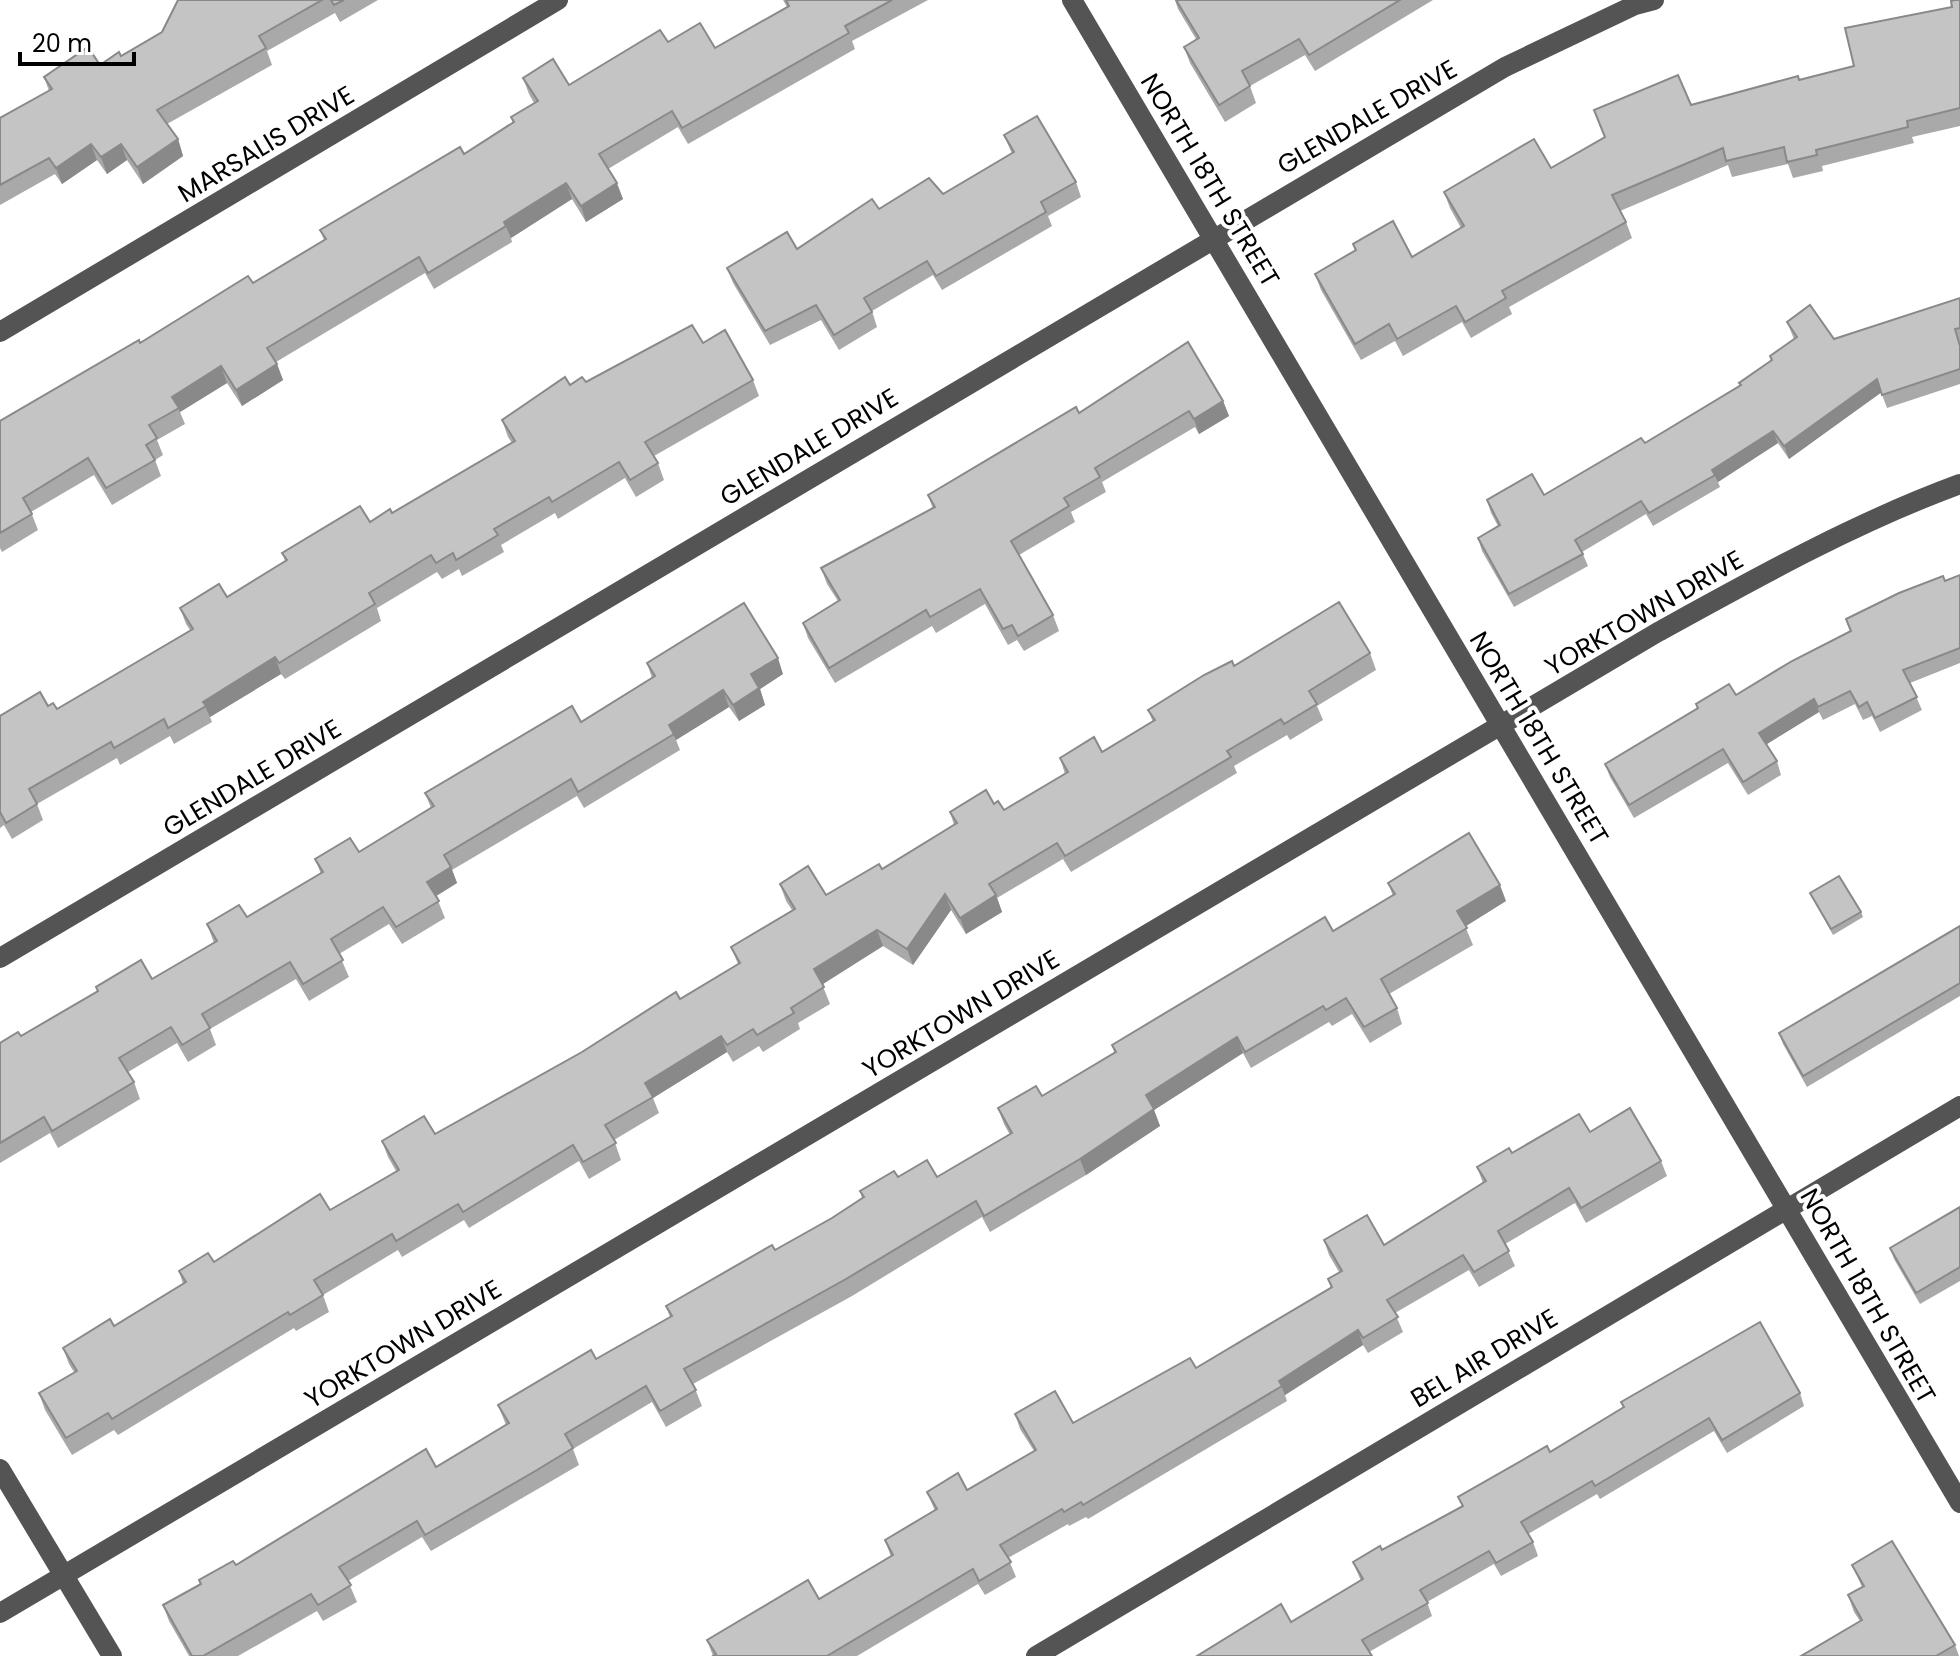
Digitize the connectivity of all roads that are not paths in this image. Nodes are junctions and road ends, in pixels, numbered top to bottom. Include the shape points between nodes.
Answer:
1 (558, 0) edge
2 (1072, 0) edge
3 (1654, 0) edge
4 (1215, 237) junction
5 (0, 332) edge
6 (1960, 484) edge
7 (1501, 725) junction
8 (0, 958) edge
9 (1960, 1106) edge
10 (1786, 1208) junction
11 (0, 1469) edge
12 (1960, 1503) edge
13 (64, 1575) junction
14 (0, 1613) edge
15 (112, 1656) edge
16 (1036, 1656) edge

1 - 5 street, MARSALIS DRIVE
2 - 4 street, NORTH 18TH STREET
3 - 4 street, GLENDALE DRIVE via 1505,67
4 - 7 street, NORTH 18TH STREET
4 - 8 street, GLENDALE DRIVE
6 - 7 street, YORKTOWN DRIVE via 1786,562
7 - 10 street, NORTH 18TH STREET
7 - 13 street, YORKTOWN DRIVE
9 - 10 street, BEL AIR DRIVE
10 - 12 street, NORTH 18TH STREET
10 - 16 street, BEL AIR DRIVE
11 - 13 street
13 - 14 street, YORKTOWN DRIVE
13 - 15 street

